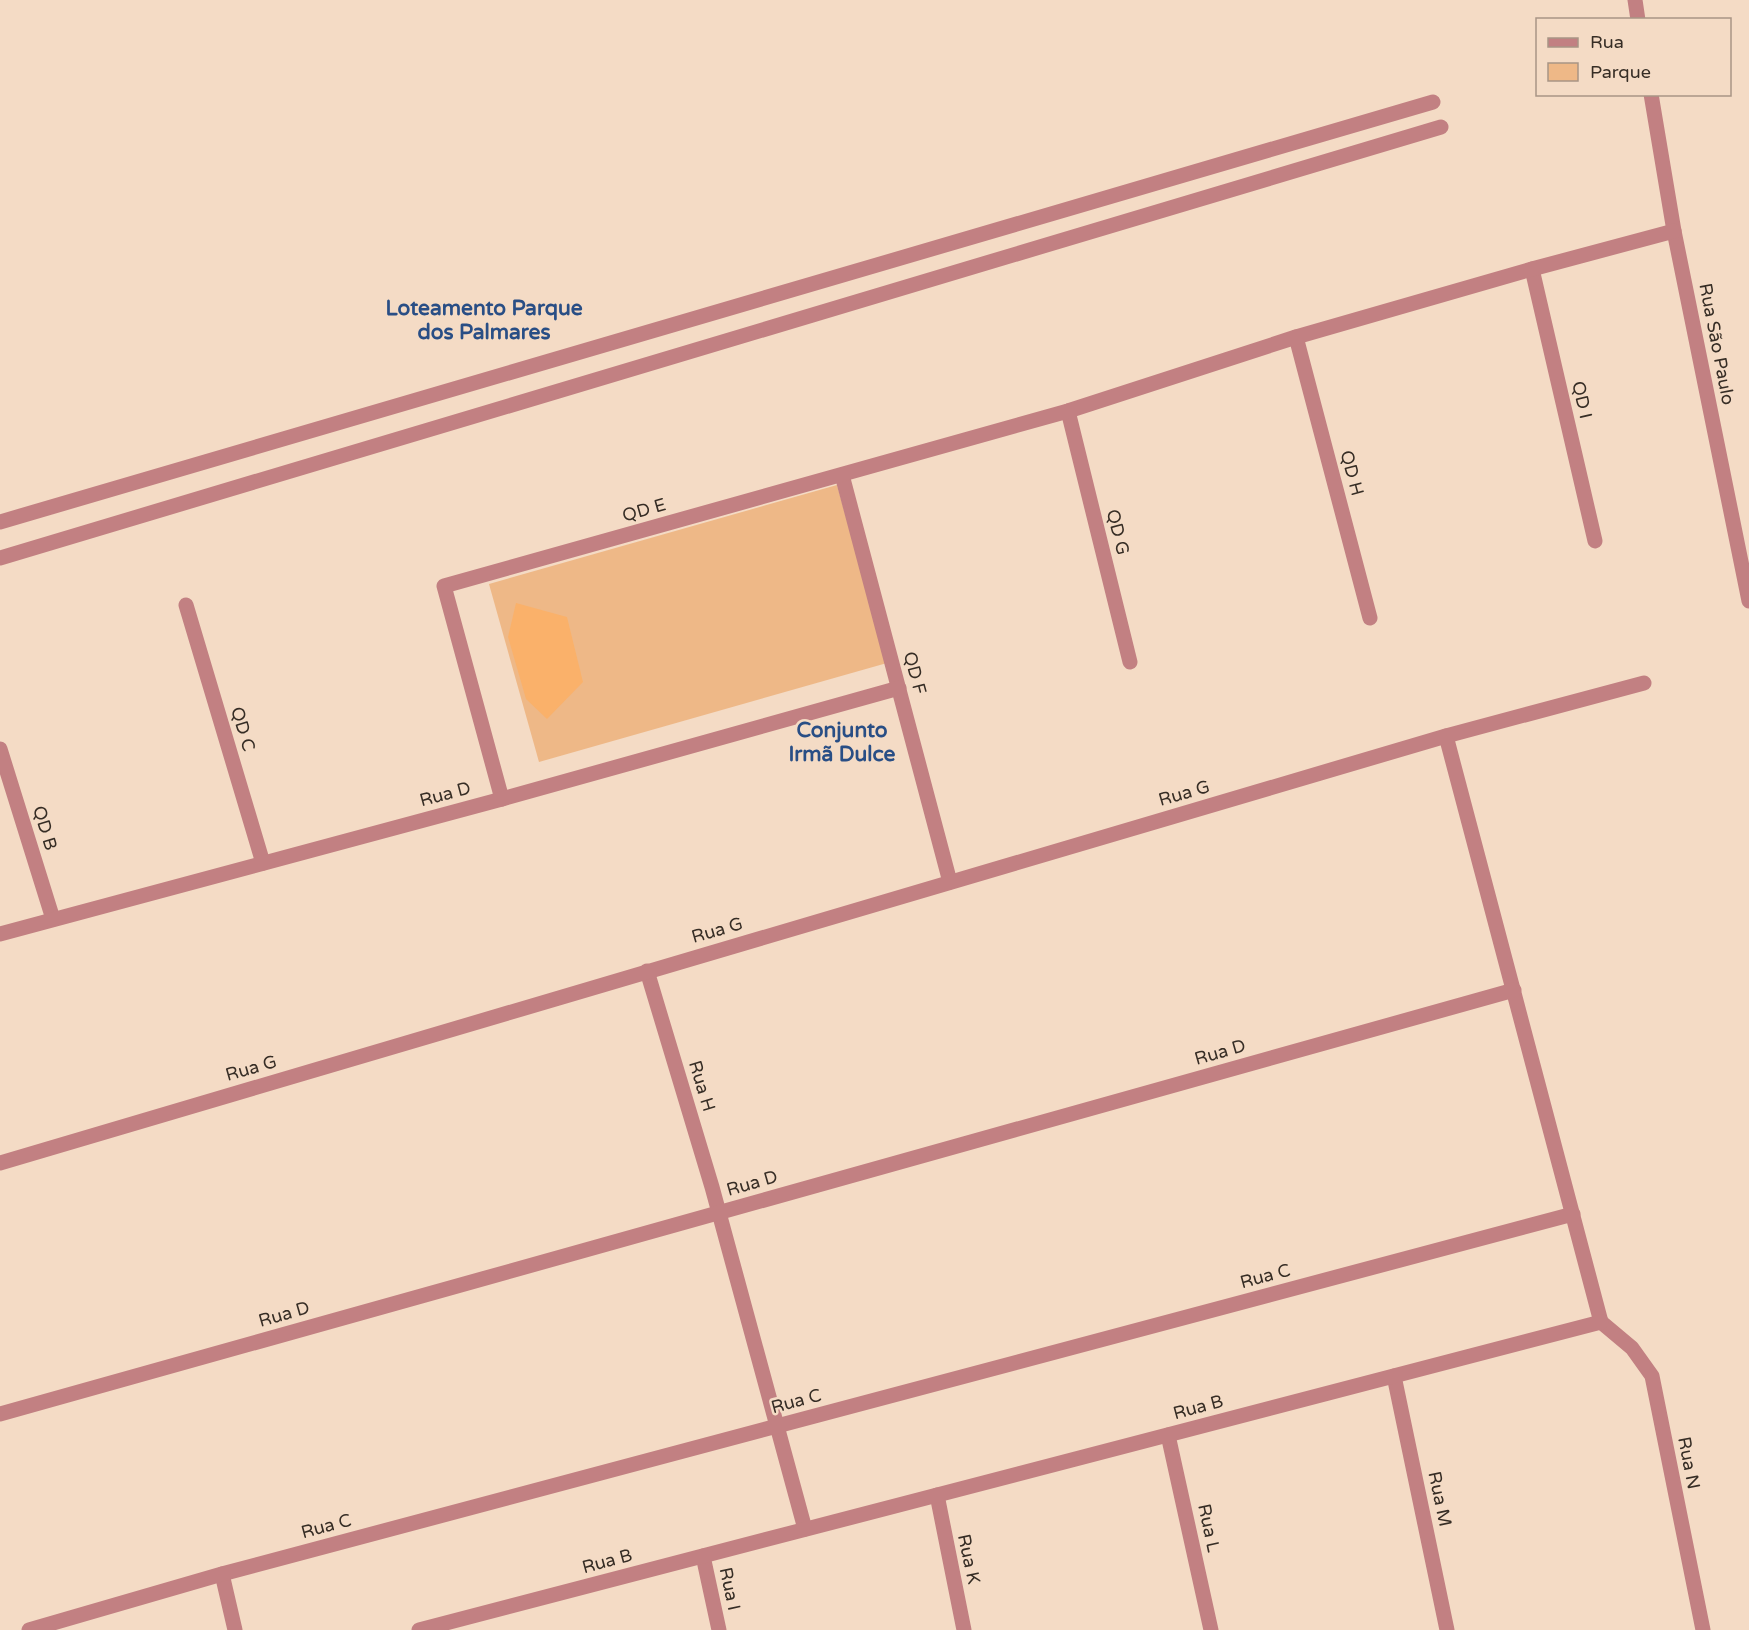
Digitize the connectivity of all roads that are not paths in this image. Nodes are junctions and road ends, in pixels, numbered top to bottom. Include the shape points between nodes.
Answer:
1 (1635, 0) edge
2 (1638, 18) edge
3 (1651, 96) edge
4 (1433, 102) dead end
5 (1441, 127) dead end
6 (1674, 231) junction
7 (1532, 269) junction
8 (1296, 337) junction
9 (1068, 411) junction
10 (842, 475) junction
11 (0, 522) edge
12 (1595, 540) dead end
13 (0, 558) edge
14 (1749, 601) edge
15 (186, 605) dead end
16 (1370, 618) dead end
17 (1130, 662) dead end
18 (1644, 683) dead end
19 (899, 688) junction
20 (1446, 736) junction
21 (0, 749) edge
22 (502, 799) junction
23 (263, 863) junction
24 (950, 882) junction
25 (53, 919) junction
26 (0, 934) edge
27 (647, 971) junction
28 (1514, 990) junction
29 (0, 1162) edge
30 (719, 1212) junction
31 (1573, 1214) junction
32 (1602, 1322) junction
33 (1394, 1376) junction
34 (0, 1414) edge
35 (776, 1427) junction
36 (1168, 1435) junction
37 (937, 1495) junction
38 (804, 1529) junction
39 (703, 1556) junction
40 (222, 1574) junction
41 (471, 1624) edge
42 (29, 1630) edge
43 (235, 1630) edge
44 (419, 1630) edge
45 (718, 1630) edge
46 (964, 1630) edge
47 (1211, 1630) edge
48 (1447, 1630) edge
49 (1703, 1630) edge

1 - 2 street
3 - 6 street, Rua São Paulo
4 - 11 street
5 - 13 street
6 - 7 street, QD E
6 - 14 street, Rua São Paulo
7 - 8 street, QD E
7 - 12 street, QD I
8 - 9 street, QD E
8 - 16 street, QD H
9 - 10 street, QD E
9 - 17 street, QD G
10 - 19 street, QD F
10 - 22 street, QD E via 444,586
15 - 23 street, QD C
18 - 20 street, Rua G
19 - 22 street, Rua D
19 - 24 street, QD F
20 - 24 street, Rua G
20 - 28 street
21 - 25 street, QD B
22 - 23 street, Rua D
23 - 25 street, Rua D
24 - 27 street, Rua G
25 - 26 street, Rua D
27 - 29 street, Rua G
27 - 30 street, Rua H
28 - 30 street, Rua D
28 - 31 street
30 - 34 street, Rua D
30 - 35 street
31 - 32 street
31 - 35 street, Rua C
32 - 33 street, Rua B
32 - 49 street, Rua N via 1632,1348 1652,1376
33 - 36 street, Rua B
33 - 48 street, Rua M
35 - 38 street
35 - 40 street, Rua C
36 - 37 street, Rua B
36 - 47 street, Rua L
37 - 38 street, Rua B
37 - 46 street, Rua K
38 - 39 street, Rua B
39 - 41 street, Rua B
39 - 45 street, Rua I
40 - 42 street, Rua C
40 - 43 street
41 - 44 street, Rua B

